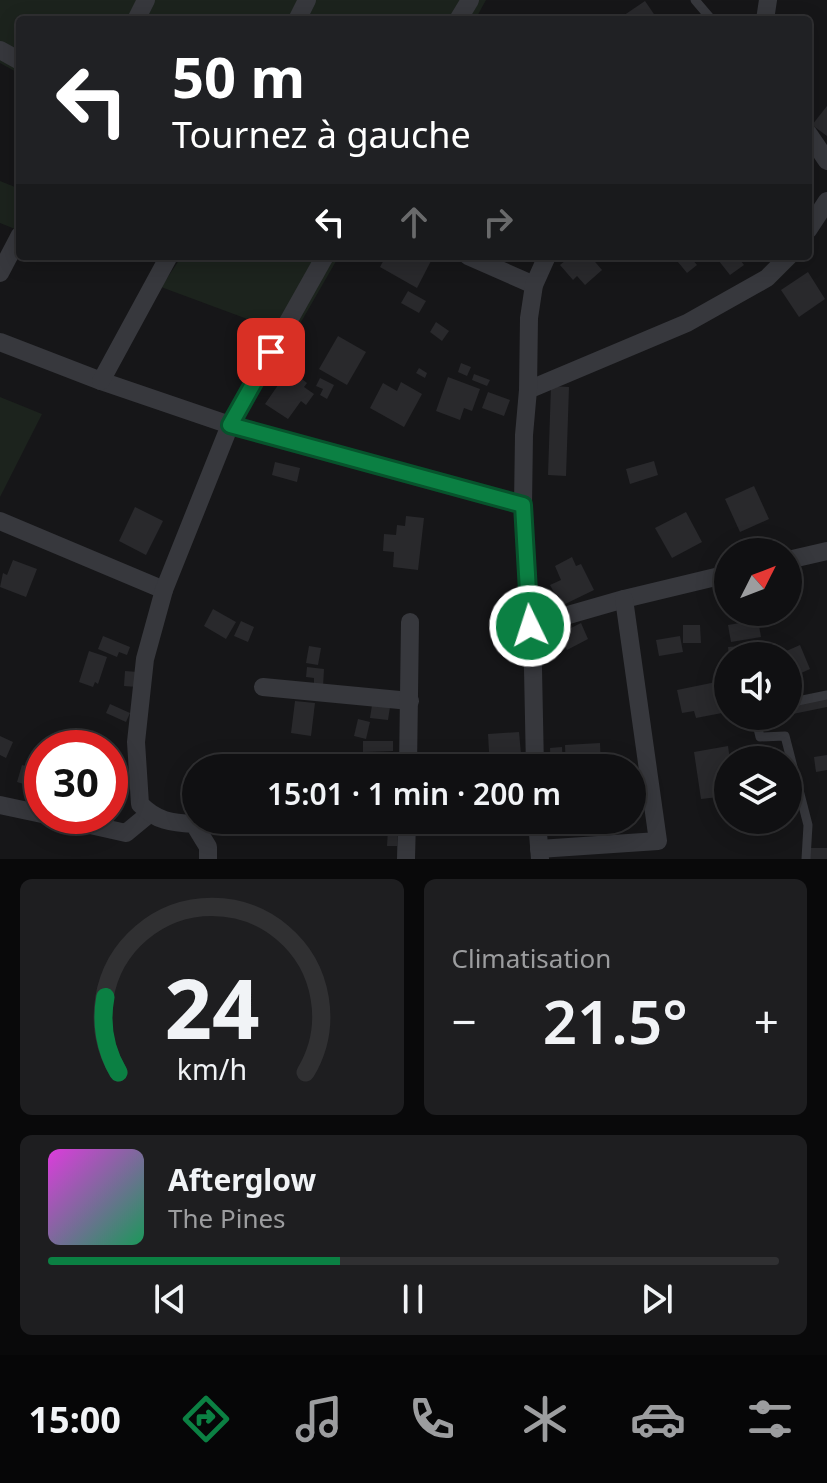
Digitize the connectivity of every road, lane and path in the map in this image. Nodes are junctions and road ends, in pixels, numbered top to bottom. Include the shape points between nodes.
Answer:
1 (695, 0) edge
2 (709, 16) edge
3 (812, 139) edge
4 (827, 161) edge
5 (827, 201) edge
6 (812, 224) edge
7 (16, 243) edge
8 (167, 260) edge
9 (323, 260) edge
10 (477, 260) edge
11 (545, 260) edge
12 (785, 260) edge
13 (0, 273) edge
14 (534, 285) junction
15 (0, 342) edge
16 (101, 381) junction
17 (528, 390) junction
18 (230, 425) junction
19 (523, 505) junction
20 (0, 521) edge
21 (827, 551) edge
22 (802, 557) edge
23 (714, 577) edge
24 (164, 590) junction
25 (624, 599) junction
26 (410, 622) dead end
27 (530, 626) junction
28 (263, 687) dead end
29 (827, 695) edge
30 (802, 700) edge
31 (410, 701) junction
32 (758, 730) edge
33 (408, 754) edge
34 (535, 754) edge
35 (0, 805) edge
36 (24, 810) edge
37 (149, 814) junction
38 (128, 831) edge
39 (407, 834) edge
40 (538, 834) edge
41 (540, 854) edge
42 (208, 859) edge
43 (406, 859) edge
44 (806, 859) edge

1 - 2 lane
3 - 4 street
5 - 6 street
7 - 13 street
8 - 16 street
9 - 18 street
10 - 14 street
11 - 14 street
12 - 17 street via 767,278 687,323
14 - 17 street
15 - 16 street
16 - 18 street
17 - 19 street
18 - 19 street
18 - 24 street
19 - 27 street
20 - 24 street
21 - 22 street
23 - 25 street
24 - 37 street via 145,659 136,742 140,804
25 - 27 street
25 - 41 street via 658,841
26 - 31 street
27 - 34 street
28 - 31 street
29 - 30 lane
31 - 33 street
32 - 44 lane via 760,737 785,736 808,825
35 - 36 street
37 - 38 street
37 - 42 street via 168,823 194,824 208,847
39 - 43 street
40 - 41 street

